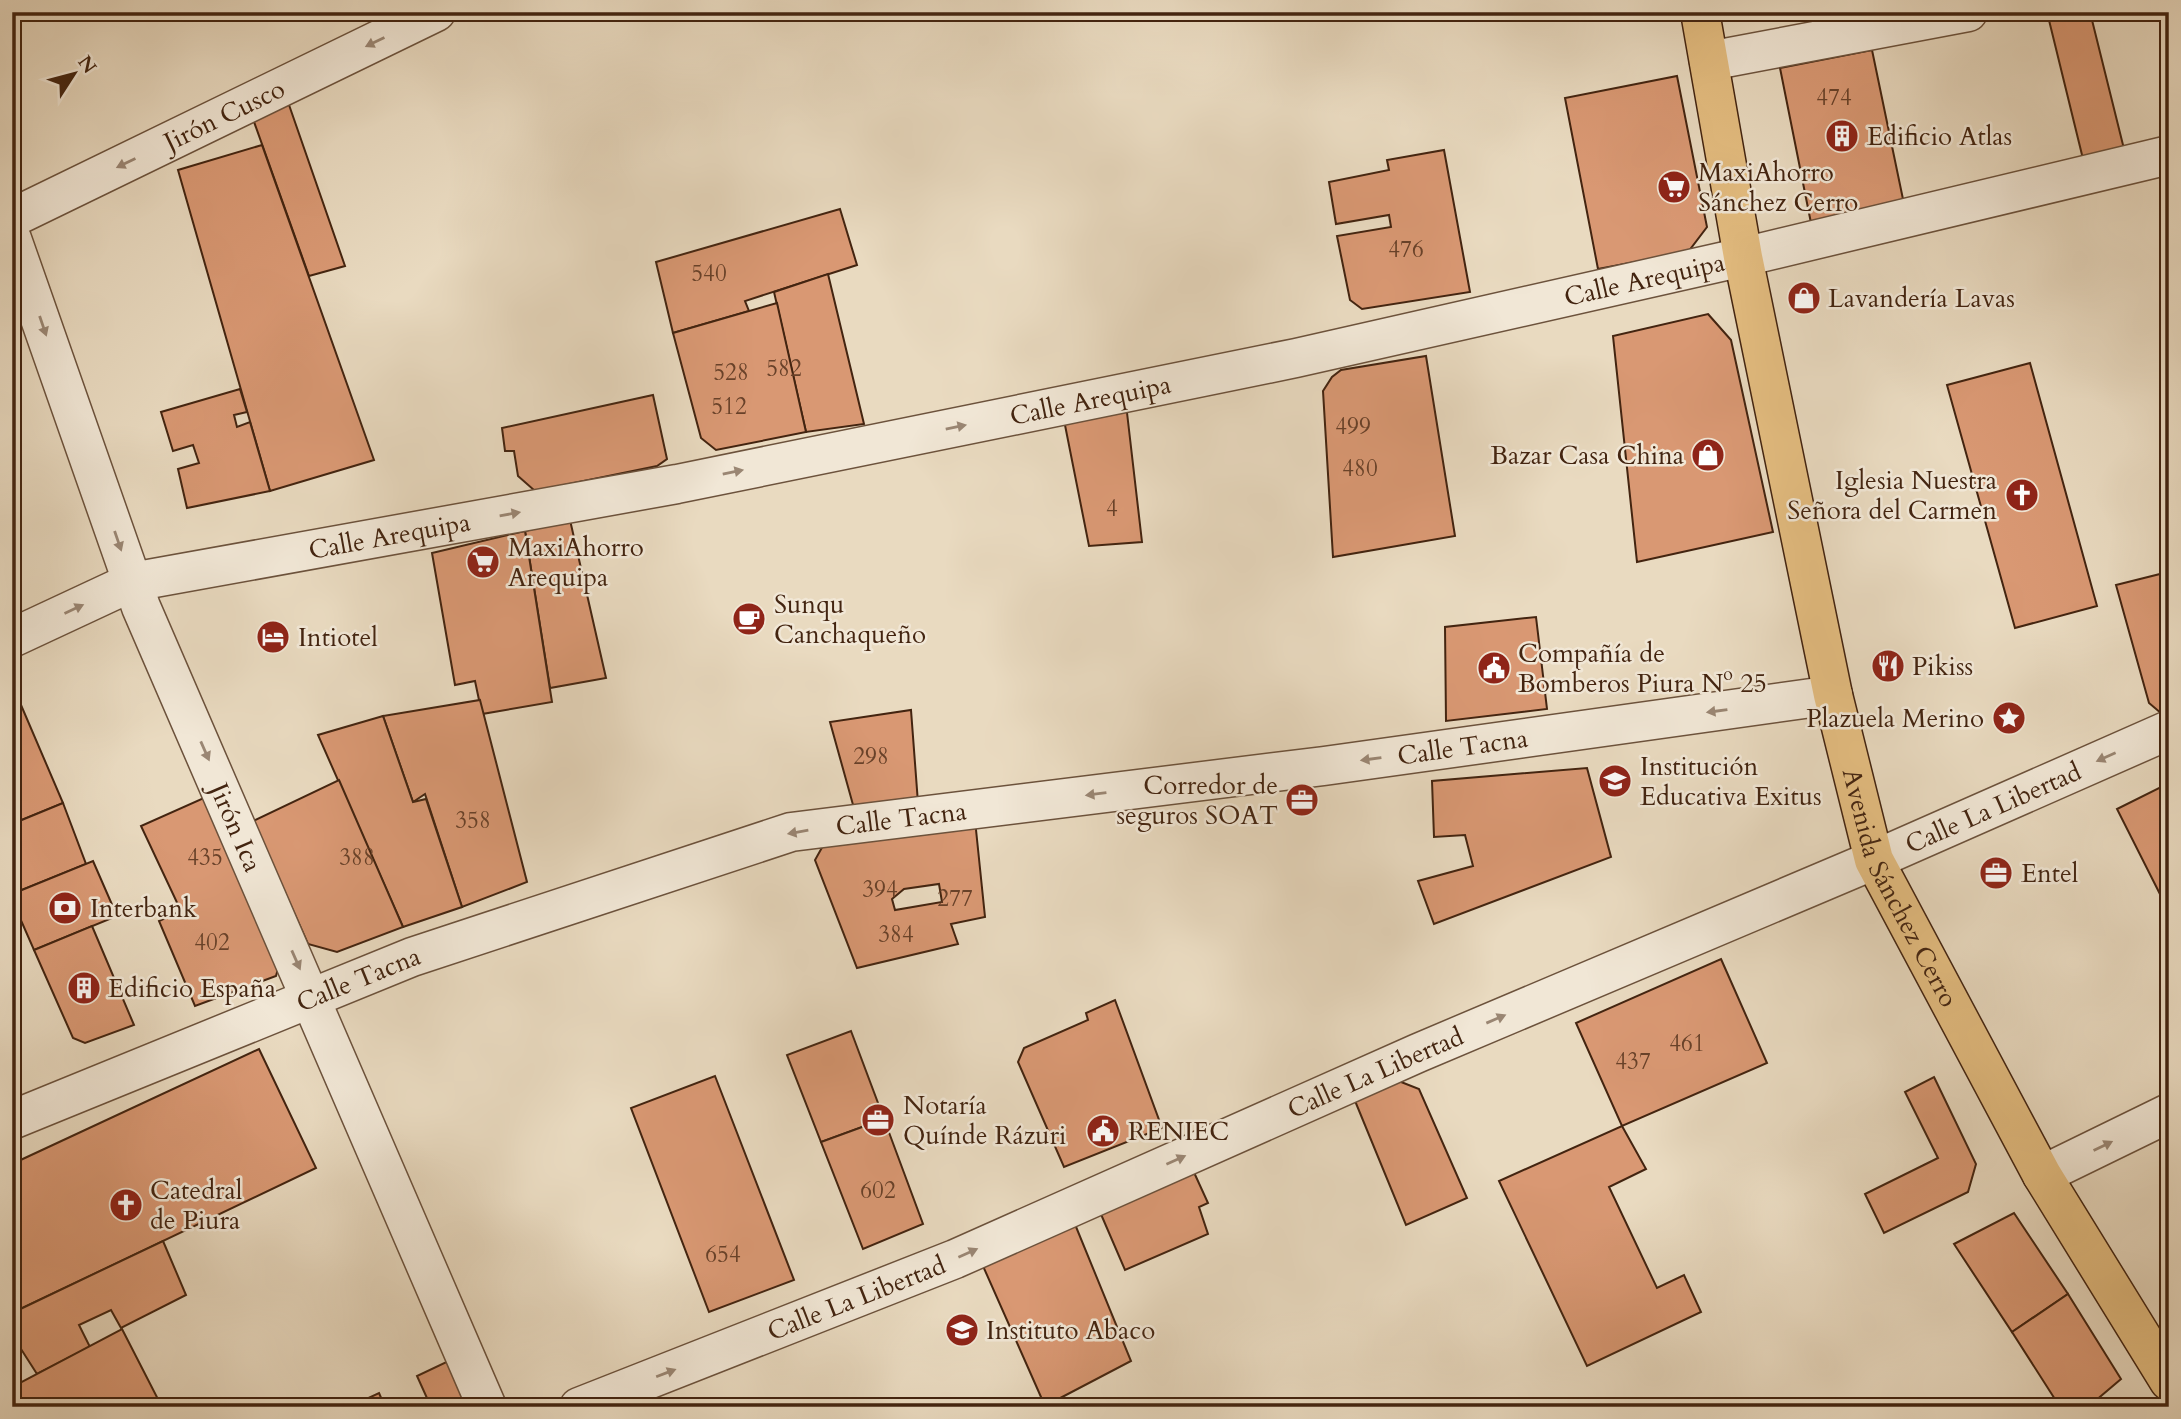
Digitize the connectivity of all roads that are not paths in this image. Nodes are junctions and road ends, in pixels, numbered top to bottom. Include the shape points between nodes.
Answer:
1 (436, 12) edge
2 (1700, 12) edge
3 (1968, 12) edge
4 (1709, 61) junction
5 (2169, 155) edge
6 (12, 218) edge
7 (12, 239) edge
8 (1743, 257) junction
9 (132, 582) junction
10 (12, 638) edge
11 (1833, 695) junction
12 (2169, 730) edge
13 (1874, 860) junction
14 (313, 999) junction
15 (16, 1105) edge
16 (2169, 1113) edge
17 (2042, 1175) junction
18 (2169, 1381) edge
19 (487, 1407) edge
20 (579, 1407) edge

1 -> 6 street, Jirón Cusco
2 - 4 main road, Avenida Sánchez Cerro
3 - 4 street
4 - 8 main road, Avenida Sánchez Cerro
5 - 8 street, Calle Arequipa
7 -> 9 street, Jirón Ica
9 -> 8 street, Calle Arequipa via 677,484 1296,358
8 - 11 main road, Avenida Sánchez Cerro
10 -> 9 street, Calle Arequipa
9 -> 14 street, Jirón Ica
11 - 13 main road, Avenida Sánchez Cerro
11 -> 14 street, Calle Tacna via 1324,766 791,832 412,957
12 -> 13 street, Calle La Libertad
13 - 17 main road, Avenida Sánchez Cerro
20 -> 13 street, Calle La Libertad via 954,1259 1418,1053
14 - 15 street, Calle Tacna
14 - 19 street, Jirón Ica
17 -> 16 street
17 - 18 main road, Avenida Sánchez Cerro

